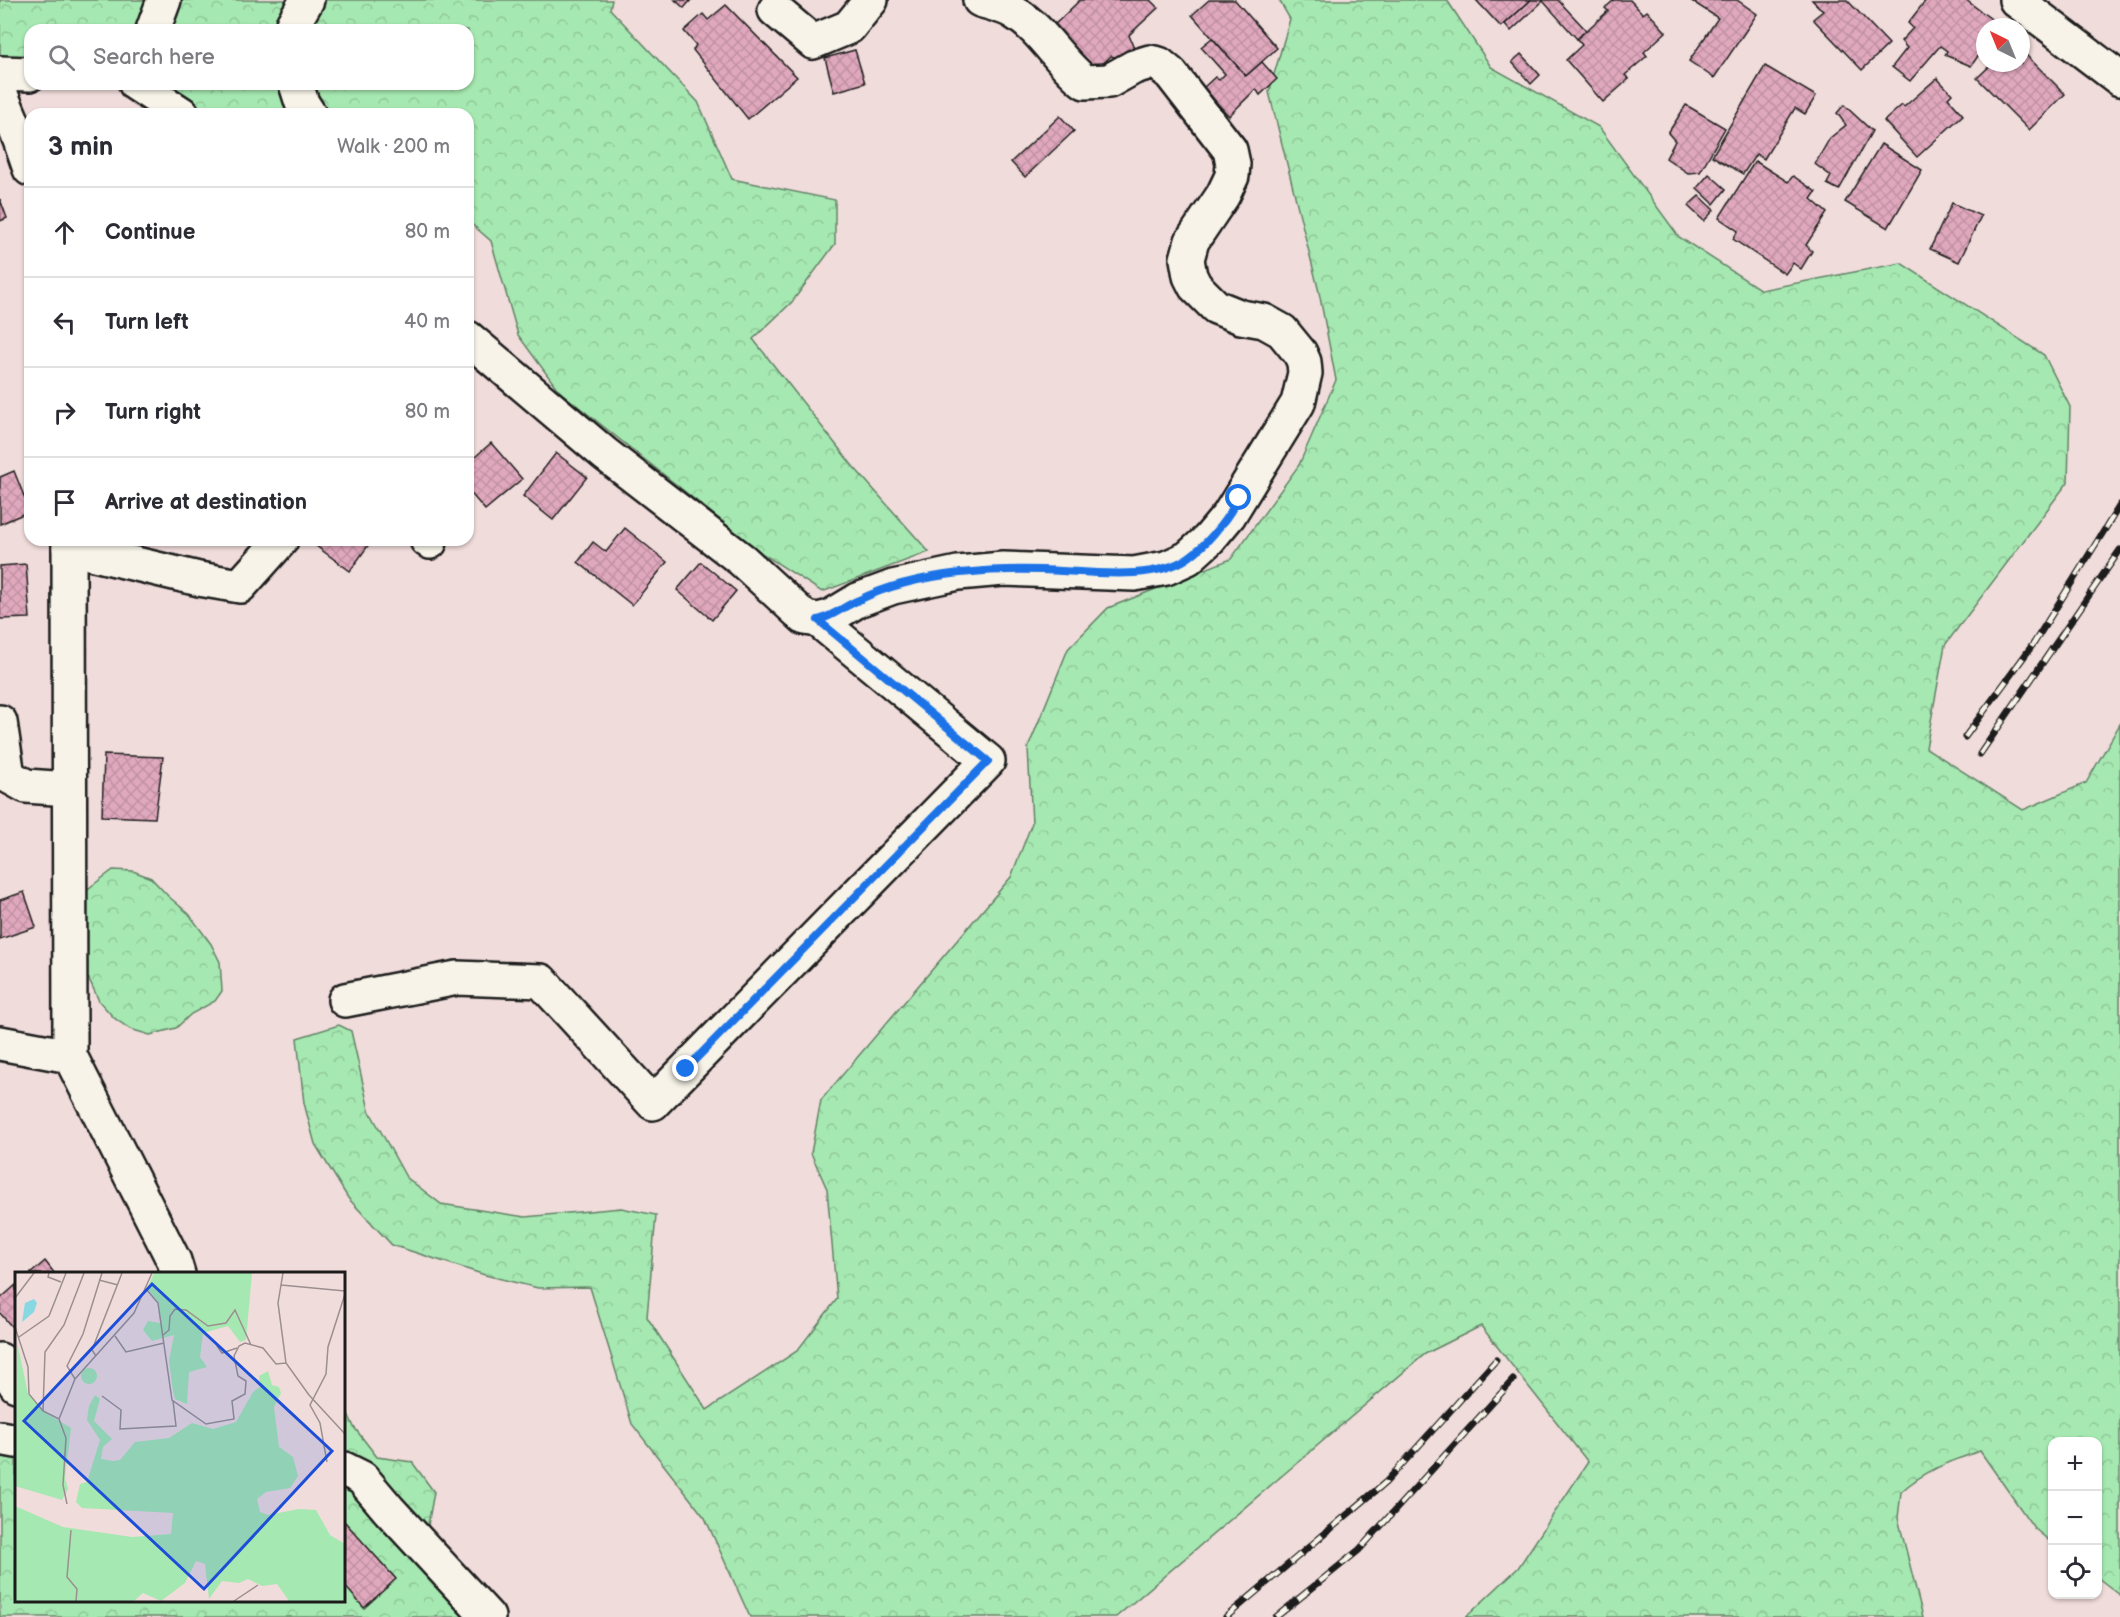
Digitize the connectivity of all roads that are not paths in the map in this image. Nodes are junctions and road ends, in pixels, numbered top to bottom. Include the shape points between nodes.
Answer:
1 (164, 0) edge
2 (307, 0) edge
3 (871, 0) edge
4 (980, 0) edge
5 (2016, 0) edge
6 (775, 9) dead end
7 (155, 24) edge
8 (292, 24) edge
9 (0, 73) edge
10 (24, 74) edge
11 (2120, 79) edge
12 (145, 90) edge
13 (298, 90) edge
14 (0, 92) edge
15 (173, 108) edge
16 (305, 108) edge
17 (24, 152) edge
18 (474, 343) edge
19 (69, 546) edge
20 (76, 546) edge
21 (276, 546) edge
22 (818, 620) junction
23 (0, 722) edge
24 (69, 789) junction
25 (345, 1000) dead end
26 (0, 1043) edge
27 (70, 1056) junction
28 (177, 1272) edge
29 (0, 1360) edge
30 (15, 1383) edge
31 (0, 1438) edge
32 (15, 1441) edge
33 (345, 1470) edge
34 (488, 1617) edge

1 - 7 street
2 - 8 street
3 - 6 street via 849,27 813,42
4 - 22 street via 1014,11 1085,82 1109,81 1150,62 1171,74 1230,150 1233,164 1232,176 1222,195 1192,241 1187,259 1190,276 1216,307 1264,321 1291,339 1304,362 1303,388 1298,403 1229,515 1188,558 1166,568 1134,574 1003,569 958,573 893,586
5 - 11 street
9 - 10 street
12 - 15 street
13 - 16 street
14 - 17 street
18 - 22 street via 605,454 742,560 805,618
19 - 24 street
20 - 21 street via 177,574 240,586
22 - 25 street via 988,761 653,1103 541,981 457,978
23 - 24 street via 8,776 26,786
24 - 27 street
26 - 27 street
27 - 28 street
29 - 30 street
31 - 32 street
33 - 34 street via 362,1478

